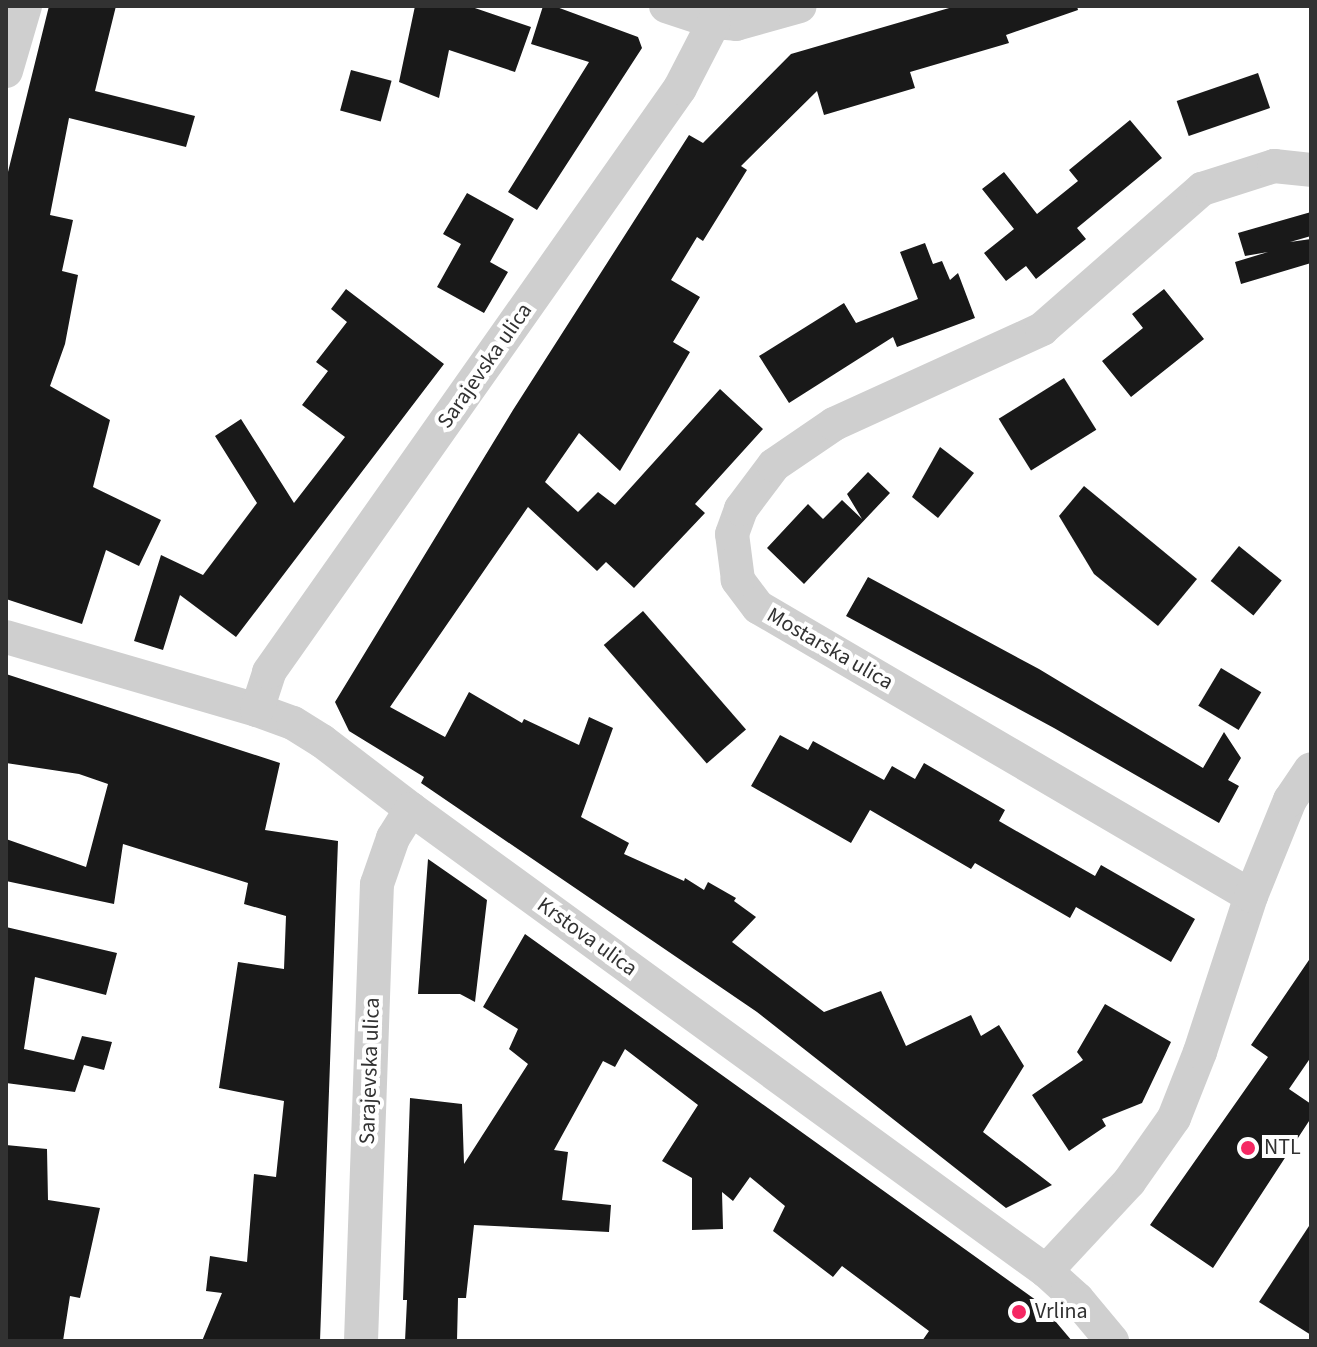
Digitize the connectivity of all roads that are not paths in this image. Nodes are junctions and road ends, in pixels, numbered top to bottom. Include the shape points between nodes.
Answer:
1 (25, 6) edge
2 (666, 6) edge
3 (800, 6) edge
4 (714, 22) junction
5 (6, 71) edge
6 (1311, 170) edge
7 (6, 637) edge
8 (257, 710) junction
9 (1311, 769) edge
10 (411, 809) junction
11 (1251, 896) junction
12 (1046, 1271) junction
13 (361, 1341) edge
14 (1112, 1341) edge

1 - 5 street
2 - 4 street
3 - 4 street via 736,24
4 - 8 street, Sarajevska ulica via 680,88 269,672
6 - 11 street, Mostarska ulica via 1274,166 1202,189 1042,329 834,424 774,465 741,509 732,534 738,580 758,607
7 - 8 street, Krstova ulica
8 - 10 street, Krstova ulica via 322,741
9 - 11 street via 1290,800
10 - 12 street, Krstova ulica
10 - 13 street, Sarajevska ulica via 393,838 377,884
11 - 12 street via 1174,1118 1129,1182
12 - 14 street, Krstova ulica

